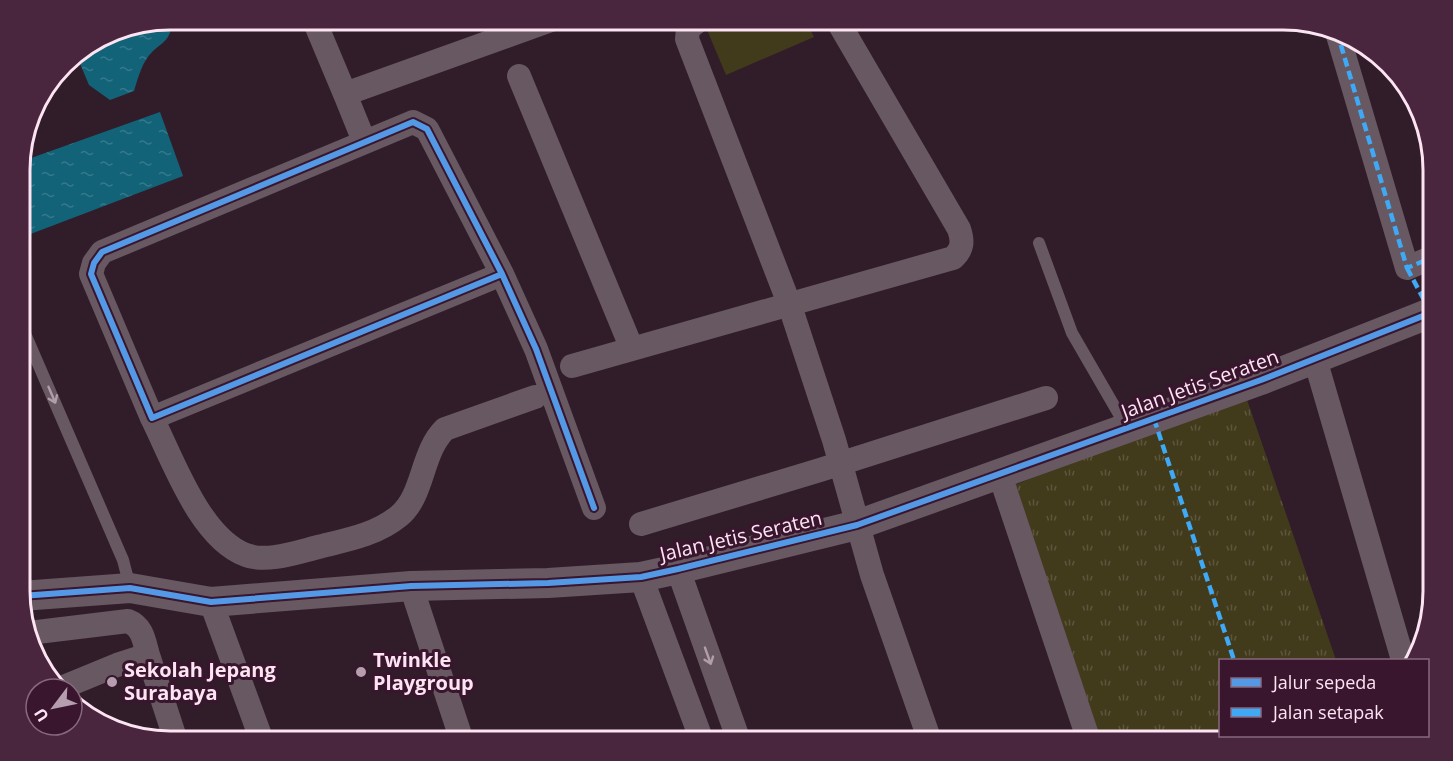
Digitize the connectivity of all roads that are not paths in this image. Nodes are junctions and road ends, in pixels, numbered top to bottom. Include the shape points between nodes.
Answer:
1 (318, 30) edge
2 (523, 30) edge
3 (688, 30) edge
4 (843, 30) edge
5 (1340, 42) edge
6 (519, 76) dead end
7 (345, 94) junction
8 (364, 141) junction
9 (1039, 243) dead end
10 (1423, 261) edge
11 (502, 274) junction
12 (790, 306) junction
13 (1423, 316) edge
14 (30, 345) edge
15 (632, 349) junction
16 (1315, 359) junction
17 (572, 366) dead end
18 (544, 395) junction
19 (1046, 398) dead end
20 (152, 418) junction
21 (1127, 429) junction
22 (840, 463) junction
23 (1000, 475) junction
24 (594, 508) dead end
25 (641, 524) dead end
26 (857, 525) junction
27 (678, 570) junction
28 (641, 577) junction
29 (411, 586) junction
30 (130, 588) junction
31 (30, 595) edge
32 (211, 602) junction
33 (36, 632) edge
34 (148, 656) junction
35 (1403, 659) edge
36 (84, 679) edge
37 (173, 731) edge
38 (258, 731) edge
39 (459, 731) edge
40 (698, 731) edge
41 (735, 731) edge
42 (927, 731) edge
43 (1086, 731) edge

1 - 7 street
2 - 7 street
3 - 12 street via 687,39
4 - 12 street via 959,229 962,248 953,258
5 - 10 street via 1407,268
6 - 15 street
7 - 8 street
8 - 11 street via 413,122 427,129
8 - 20 street via 102,252 94,262 91,274
9 - 21 lane via 1065,316
11 - 18 street via 543,364
11 - 20 street
12 - 15 street
12 - 22 street
13 - 16 street, Jalan Jetis Seraten
14 -> 30 lane via 123,560
15 - 17 street
16 - 21 street, Jalan Jetis Seraten
16 - 35 street
18 - 20 street via 445,429 434,440 416,490 400,516 364,536 267,557 247,556 213,532
18 - 24 street
19 - 22 street
21 - 23 street, Jalan Jetis Seraten
22 - 25 street
22 - 26 street
23 - 26 street, Jalan Jetis Seraten
23 - 43 street
26 - 27 street, Jalan Jetis Seraten
26 - 42 street
27 - 28 street, Jalan Jetis Seraten
27 -> 41 street
28 - 29 street, Jalan Jetis Seraten
28 - 40 street
29 - 32 street, Jalan Jetis Seraten
29 - 39 street
30 - 31 street, Jalan Jetis Seraten
30 - 32 street, Jalan Jetis Seraten
32 - 38 street
33 - 34 street via 128,621 136,624 142,634
34 - 36 street
34 - 37 street

